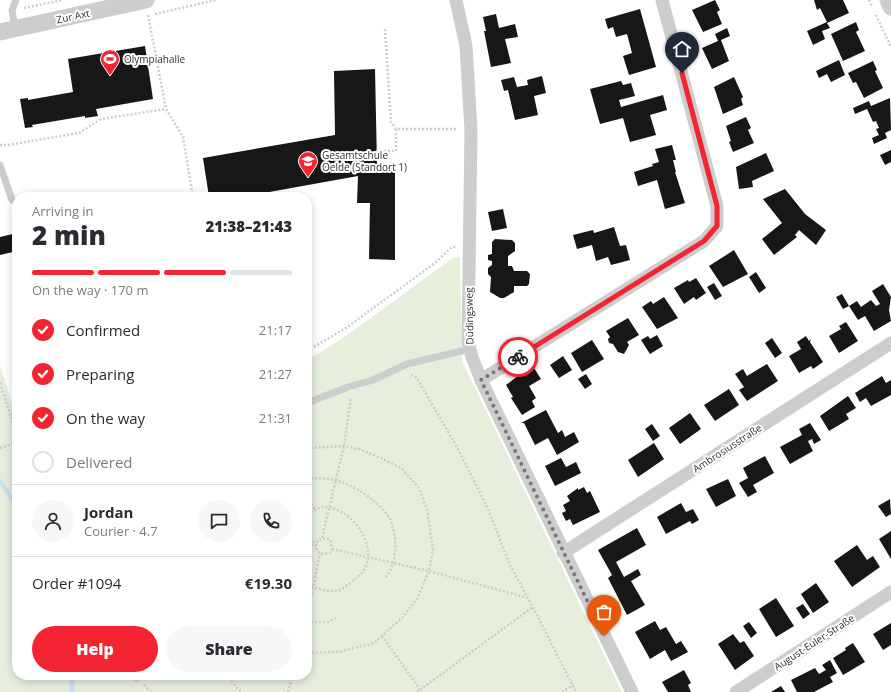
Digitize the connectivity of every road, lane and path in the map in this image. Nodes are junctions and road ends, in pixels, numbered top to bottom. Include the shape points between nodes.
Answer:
1 (16, 0) edge
2 (63, 0) edge
3 (146, 0) edge
4 (456, 0) edge
5 (662, 0) edge
6 (869, 0) edge
7 (888, 0) edge
8 (891, 7) edge
9 (12, 10) junction
10 (385, 29) dead end
11 (7, 31) edge
12 (891, 47) edge
13 (166, 109) junction
14 (396, 129) junction
15 (470, 130) junction
16 (0, 145) edge
17 (376, 151) dead end
18 (0, 165) edge
19 (192, 192) edge
20 (12, 200) dead end
21 (469, 246) junction
22 (891, 343) edge
23 (312, 348) edge
24 (470, 349) junction
25 (398, 368) junction
26 (481, 380) junction
27 (0, 383) edge
28 (353, 385) junction
29 (312, 401) edge
30 (12, 420) edge
31 (12, 444) edge
32 (344, 446) junction
33 (0, 448) edge
34 (312, 448) edge
35 (312, 480) edge
36 (336, 481) junction
37 (312, 505) edge
38 (330, 509) junction
39 (316, 511) junction
40 (312, 512) edge
41 (322, 538) junction
42 (312, 541) edge
43 (312, 545) edge
44 (316, 545) junction
45 (332, 549) junction
46 (320, 553) junction
47 (563, 553) junction
48 (368, 557) junction
49 (394, 563) junction
50 (430, 571) junction
51 (384, 579) dead end
52 (314, 587) junction
53 (891, 592) edge
54 (312, 596) edge
55 (528, 598) junction
56 (533, 607) junction
57 (336, 618) dead end
58 (312, 622) edge
59 (382, 636) junction
60 (312, 653) edge
61 (230, 680) edge
62 (292, 680) edge
63 (573, 685) junction
64 (421, 691) edge
65 (240, 692) edge
66 (288, 692) edge
67 (417, 692) edge
68 (562, 692) edge
69 (576, 692) edge
70 (632, 692) edge
71 (736, 692) edge

1 - 9 lane
2 - 9 path
3 - 11 street, Zur Axt
3 - 13 path
4 - 15 street, Düdingsweg via 466,46
5 - 26 street via 717,206 717,226 704,241
6 - 12 path
7 - 8 street
9 - 11 lane
10 - 14 path via 391,122
13 - 16 path via 101,119 79,133
13 - 19 path via 184,137
14 - 15 path
14 - 17 path via 396,151
15 - 21 street, Düdingsweg
18 - 20 lane
21 - 23 path via 452,247 435,263 346,328
21 - 24 street, Düdingsweg
22 - 47 street, Ambrosiusstraße
24 - 25 lane
24 - 26 street, Düdingsweg
25 - 28 lane via 373,380
25 - 55 path via 418,378 488,509 510,565
26 - 47 street, Düdingsweg
27 - 30 path
28 - 29 lane
28 - 32 path
31 - 33 path
32 - 34 path
32 - 36 path
32 - 50 path via 381,458 402,469 419,488 427,509 432,549
35 - 36 path
36 - 38 path
36 - 49 path via 367,495 386,514 396,541
37 - 39 path
38 - 39 path via 323,507
38 - 41 path
38 - 48 path via 348,517 358,527 365,539
39 - 40 path
41 - 44 path
41 - 45 path via 330,540
42 - 44 path
43 - 44 path
44 - 46 path
45 - 46 path via 326,554
45 - 48 path
46 - 52 path
47 - 70 street, Düdingsweg
48 - 49 path
48 - 52 path via 364,570 338,591
49 - 50 path
49 - 51 path
50 - 55 path
50 - 59 path via 417,599 402,618
52 - 54 path
53 - 71 street, August-Euler-Straße
55 - 56 path
56 - 63 path
56 - 64 path
57 - 58 path via 328,622
59 - 60 path via 374,642 338,652
59 - 64 path
61 - 65 path
62 - 66 path
63 - 68 path
63 - 69 path
64 - 67 path

